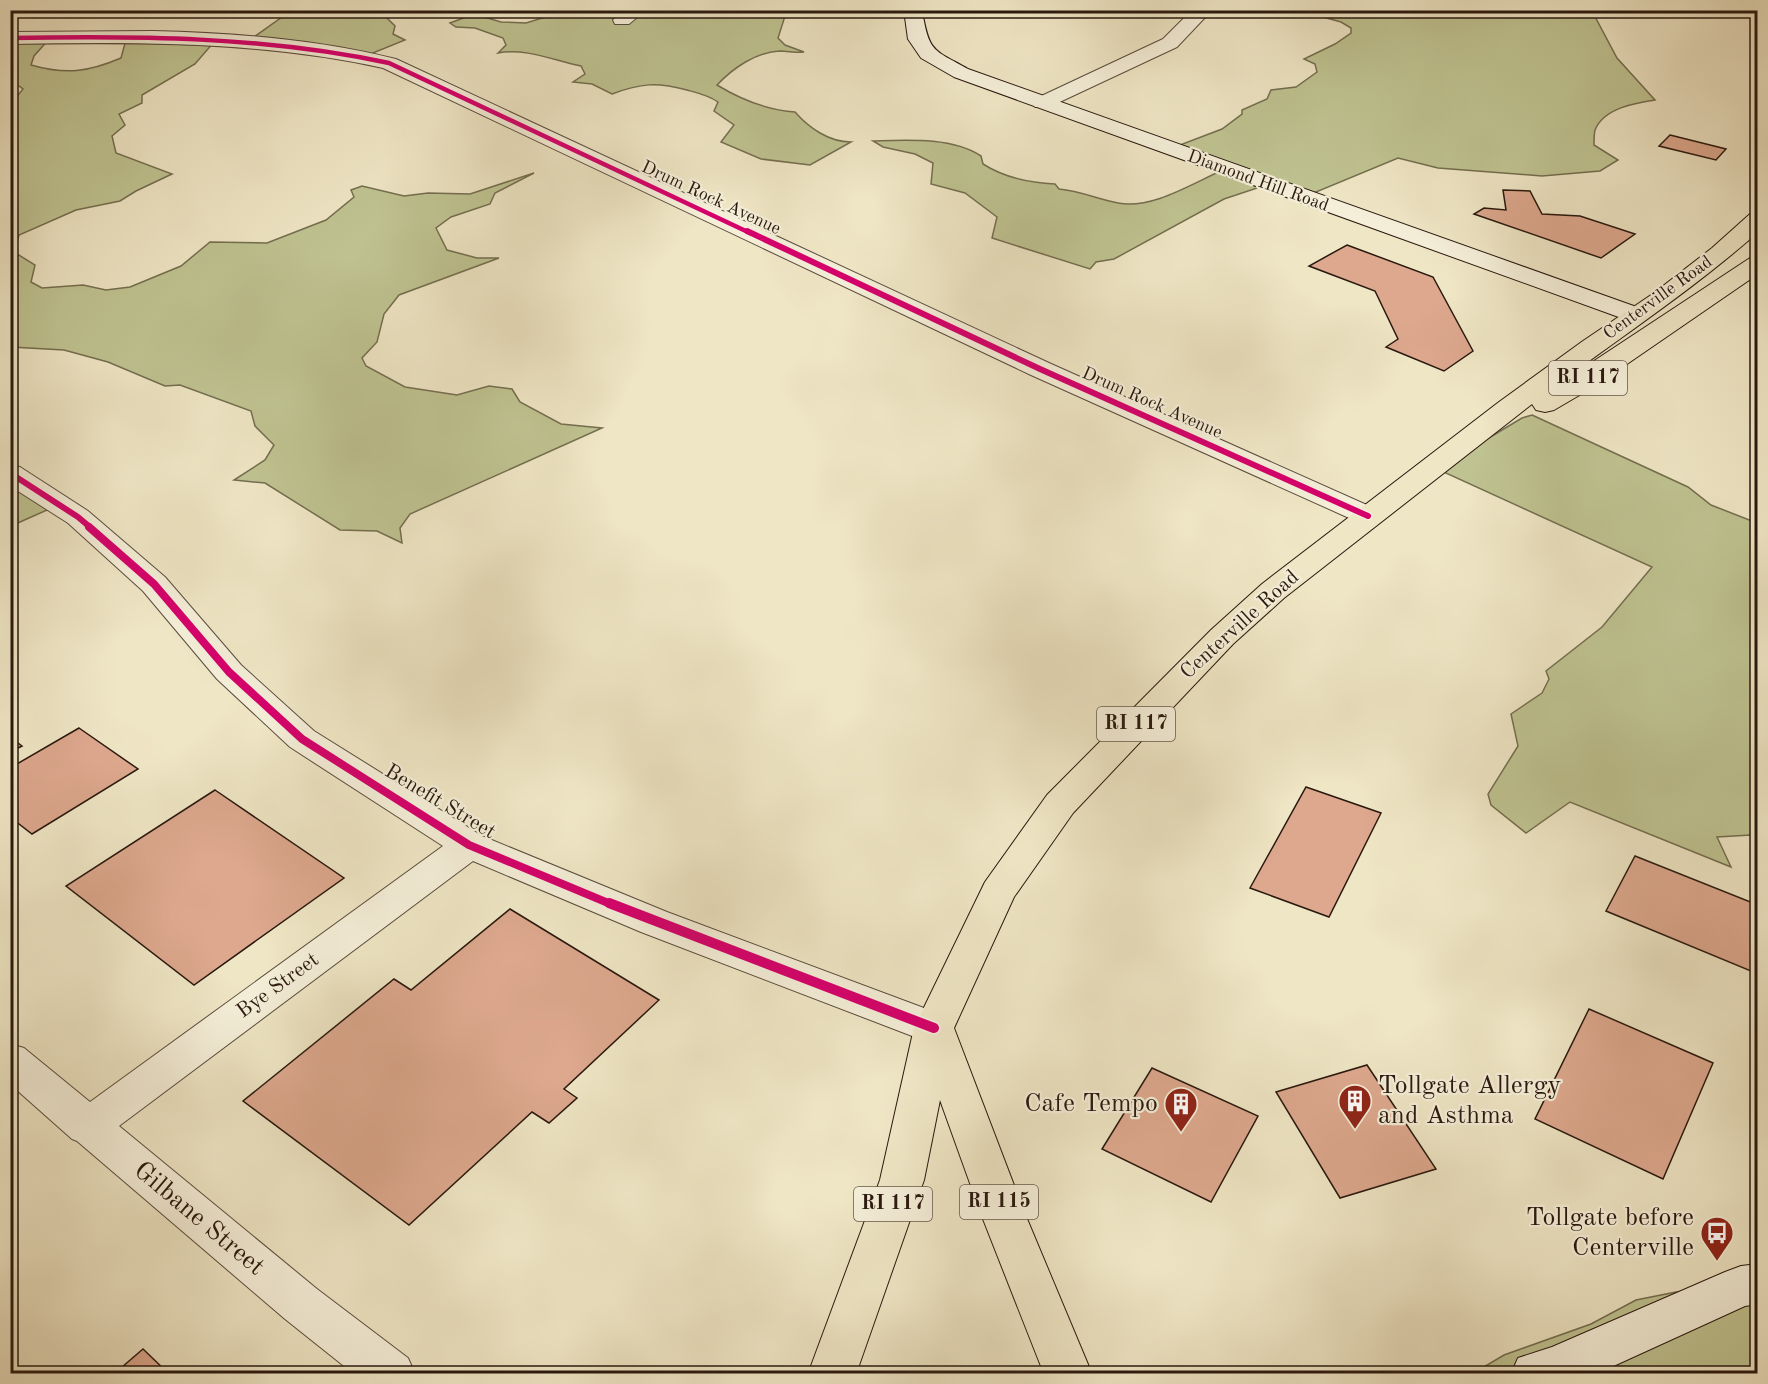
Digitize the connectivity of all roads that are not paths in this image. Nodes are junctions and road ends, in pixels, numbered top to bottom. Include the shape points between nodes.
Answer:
1 (913, 10) edge
2 (1203, 10) edge
3 (10, 38) edge
4 (1042, 103) junction
5 (1758, 219) edge
6 (1758, 263) edge
7 (1636, 315) junction
8 (1666, 326) junction
9 (10, 473) edge
10 (1412, 483) junction
11 (1368, 516) junction
12 (469, 845) junction
13 (934, 1028) junction
14 (10, 1060) edge
15 (87, 1127) junction
16 (1758, 1284) edge
17 (1548, 1372) edge
18 (391, 1374) edge
19 (832, 1374) edge
20 (1068, 1374) edge

1 - 4 street, Diamond Hill Road via 917,39 940,63
2 - 4 street via 1170,43
3 - 11 street, Drum Rock Avenue via 136,36 249,42 348,53 389,63 1040,369
4 - 7 street, Diamond Hill Road
5 - 7 main road, Centerville Road / RI 117 via 1720,253
6 - 8 main road, Centerville Road / RI 117
7 - 8 main road
7 - 10 main road, Centerville Road / RI 117
8 - 10 main road, Centerville Road / RI 117 via 1586,380
9 - 12 street, Benefit Street via 78,517 154,584 229,672 302,739
10 - 11 main road, Centerville Road / RI 117
11 - 13 main road, Centerville Road / RI 117 via 1222,637 1060,804 998,892
12 - 13 street, Benefit Street via 654,922
12 - 15 street, Bye Street
13 - 19 main road, Centerville Road / RI 117 via 902,1180
13 - 20 main road, RI 115
14 - 15 street, Gilbane Street
15 - 18 street, Gilbane Street
16 - 17 street via 1741,1286

